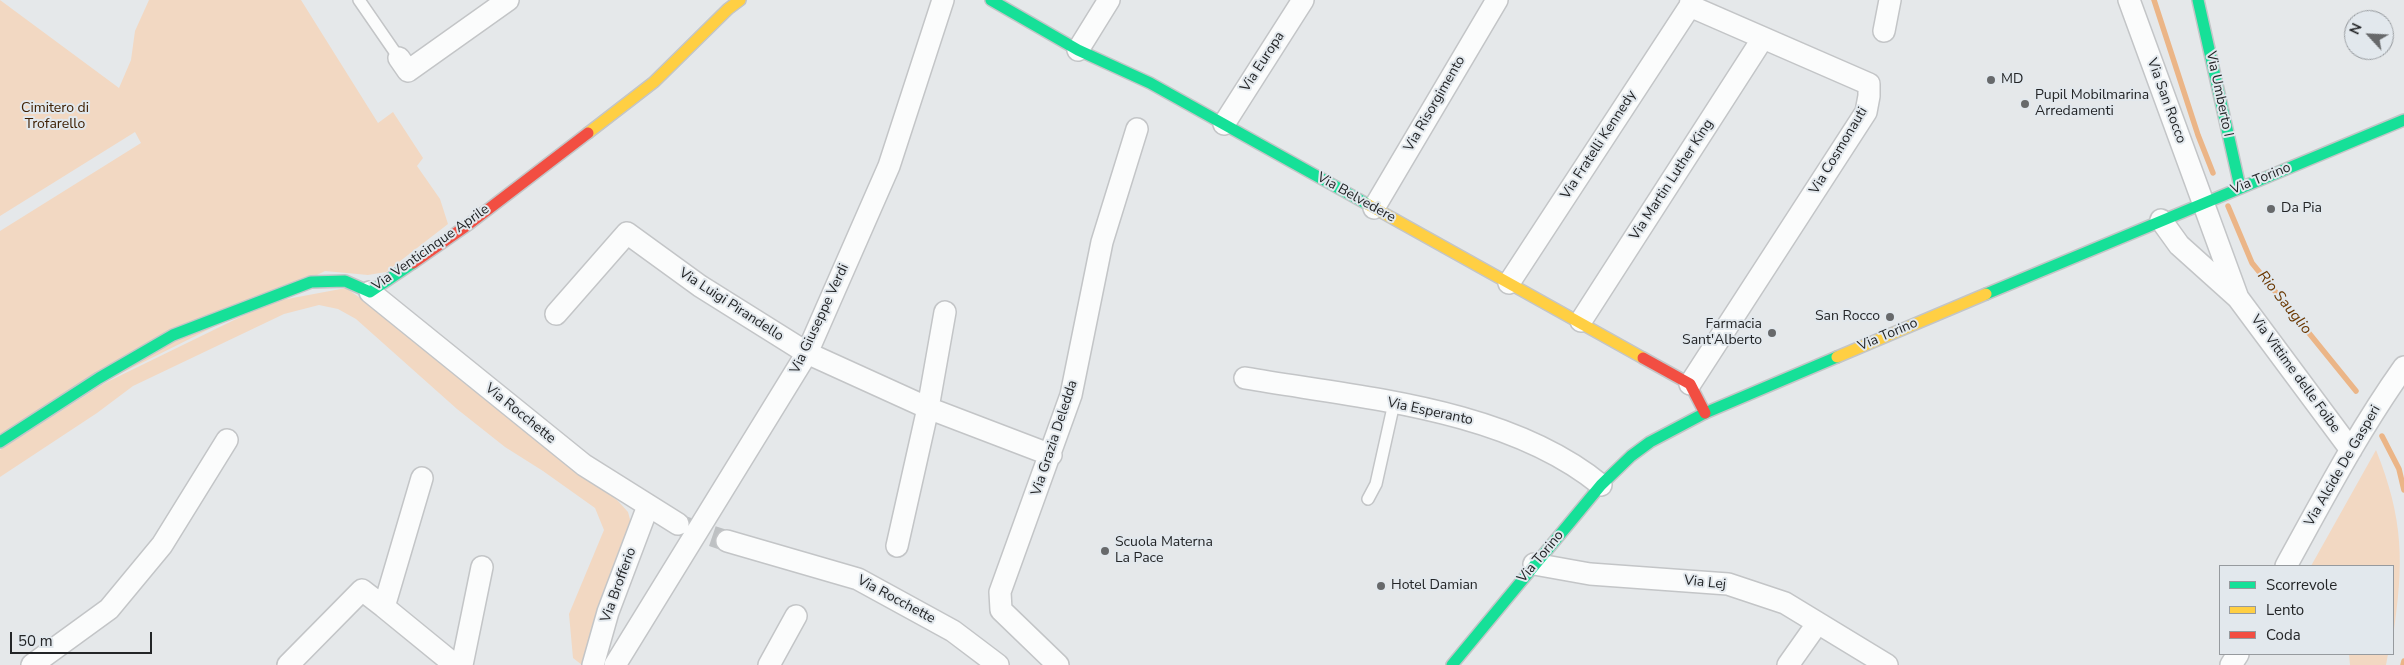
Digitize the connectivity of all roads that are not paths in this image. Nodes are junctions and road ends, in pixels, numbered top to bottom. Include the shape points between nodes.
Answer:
1 (359, 0) edge
2 (508, 0) edge
3 (740, 0) edge
4 (942, 0) edge
5 (991, 0) edge
6 (1109, 0) edge
7 (1303, 0) edge
8 (1496, 0) edge
9 (1890, 0) edge
10 (2129, 0) edge
11 (2198, 0) edge
12 (1691, 3) edge
13 (1884, 30) dead end
14 (1763, 38) junction
15 (1078, 50) junction
16 (404, 65) joint
17 (2404, 120) edge
18 (1224, 124) junction
19 (1137, 129) dead end
20 (2240, 187) junction
21 (2204, 202) junction
22 (1374, 208) junction
23 (2161, 220) junction
24 (1509, 283) junction
25 (370, 292) junction
26 (2238, 298) junction
27 (946, 312) dead end
28 (556, 314) dead end
29 (1581, 321) junction
30 (807, 354) junction
31 (2404, 367) edge
32 (1245, 378) dead end
33 (1690, 384) junction
34 (1394, 403) junction
35 (928, 408) junction
36 (1705, 413) junction
37 (227, 440) dead end
38 (0, 442) edge
39 (2351, 450) junction
40 (1051, 455) junction
41 (422, 478) dead end
42 (1601, 485) junction
43 (1368, 499) dead end
44 (648, 506) junction
45 (678, 524) tunnel mouth
46 (727, 541) tunnel mouth
47 (897, 546) dead end
48 (1534, 564) junction
49 (2287, 565) edge
50 (482, 567) dead end
51 (384, 607) junction
52 (796, 616) dead end
53 (1817, 624) junction
54 (32, 665) edge
55 (288, 665) edge
56 (455, 665) edge
57 (462, 665) edge
58 (593, 665) edge
59 (615, 665) edge
60 (769, 665) edge
61 (998, 665) edge
62 (1058, 665) edge
63 (1452, 665) edge
64 (1788, 665) edge
65 (1887, 665) edge

1 - 16 lane
2 - 16 street
3 - 25 street, Via Venticinque Aprile via 654,82 469,224
4 - 30 street, Via Giuseppe Verdi via 889,166
5 - 15 street, Via Belvedere
6 - 15 street
7 - 18 street, Via Europa
8 - 22 street, Via Risorgimento
9 - 13 street
10 - 21 street, Via San Rocco
11 - 20 street, Via Umberto I
12 - 14 street, Via Cosmonauti
12 - 24 street, Via Fratelli Kennedy
14 - 29 street, Via Martin Luther King
14 - 33 street, Via Cosmonauti via 1869,84 1866,112
15 - 18 street, Via Belvedere via 1150,83
17 - 20 street, Via Torino
18 - 22 street, Via Belvedere
19 - 40 street, Via Grazia Deledda via 1102,242 1071,395
20 - 21 street, Via Torino
21 - 23 street, Via Torino
21 - 26 street, Via Vittime delle Foibe
22 - 24 street, Via Belvedere
23 - 26 street, Via Vittime delle Foibe via 2178,245
23 - 36 street, Via Torino
24 - 29 street, Via Belvedere
25 - 38 street, Via Venticinque Aprile via 345,281 312,282 173,334
25 - 44 street, Via Rocchette via 584,465
26 - 39 street, Via Vittime delle Foibe
27 - 35 street
28 - 30 street, Via Luigi Pirandello via 627,233 700,286
29 - 33 street, Via Belvedere
30 - 35 street, Via Luigi Pirandello
30 - 59 street, Via Giuseppe Verdi
31 - 39 street, Via Alcide De Gasperi
32 - 34 street, Via Esperanto
33 - 36 street
34 - 42 street, Via Esperanto via 1495,427 1545,448
34 - 43 lane via 1376,484
35 - 40 street, Via Luigi Pirandello
35 - 47 street
36 - 42 street, Via Torino via 1650,442
37 - 54 street via 162,545 109,609
39 - 49 street, Via Alcide De Gasperi
40 - 62 street, Via Grazia Deledda via 1000,592 1001,610
41 - 51 street
42 - 48 street, Via Torino
44 - 45 street, Via Rocchette
44 - 58 street, Via Brofferio via 608,612
46 - 61 street, Via Rocchette via 858,578 953,631
48 - 53 street, Via Lej via 1590,574 1728,584 1785,603
48 - 63 street, Via Torino
50 - 57 street
51 - 55 street via 362,590
51 - 56 street
52 - 60 street
53 - 64 street
53 - 65 street, Via Lej

